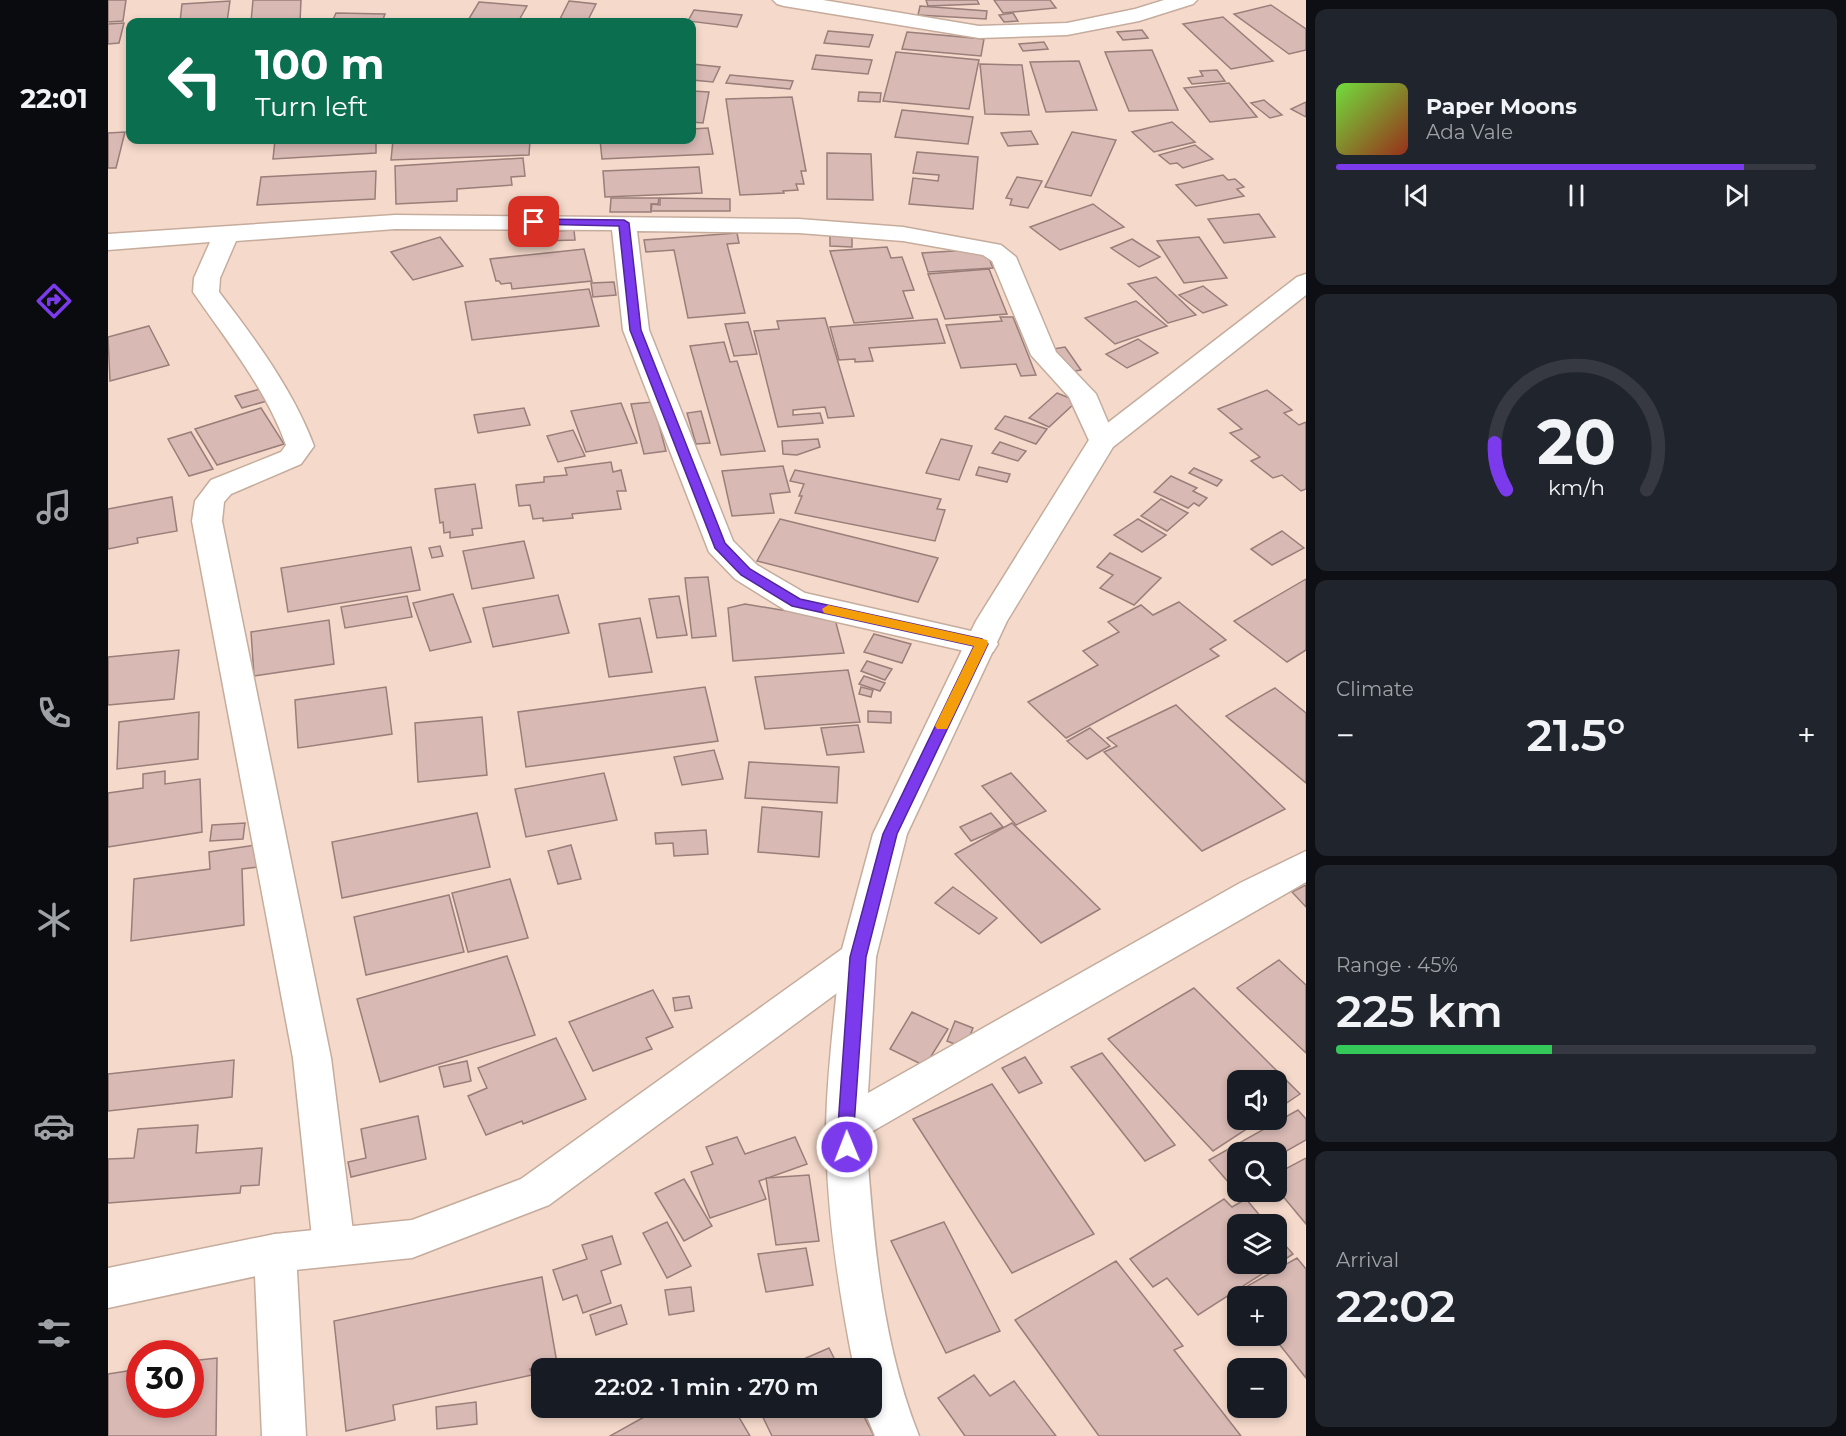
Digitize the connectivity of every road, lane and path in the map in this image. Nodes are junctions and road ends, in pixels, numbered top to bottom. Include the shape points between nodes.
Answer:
1 (783, 0) edge
2 (1186, 0) edge
3 (886, 9) edge
4 (624, 223) junction
5 (226, 234) junction
6 (108, 242) edge
7 (1306, 282) edge
8 (1102, 441) junction
9 (982, 644) junction
10 (1306, 865) edge
11 (858, 957) junction
12 (846, 1126) junction
13 (334, 1247) junction
14 (274, 1253) junction
15 (108, 1288) edge
16 (284, 1436) edge
17 (897, 1436) edge

1 - 3 street
2 - 3 street via 1139,15 1067,29 980,32
4 - 5 street via 395,222
4 - 8 street via 799,226 942,239 992,250 1003,257 1044,355 1082,394
4 - 9 street via 636,330 720,545 746,572 796,602
5 - 6 street
5 - 13 street via 207,278 206,292 242,339 292,424 300,446 291,458 221,487 210,501 207,521 312,1058
7 - 8 street
8 - 9 street via 992,621
9 - 11 street via 890,834
10 - 12 street
11 - 12 street
11 - 13 street via 535,1192 412,1239
12 - 17 street via 859,1287 883,1401
13 - 14 street
14 - 15 street
14 - 16 street

